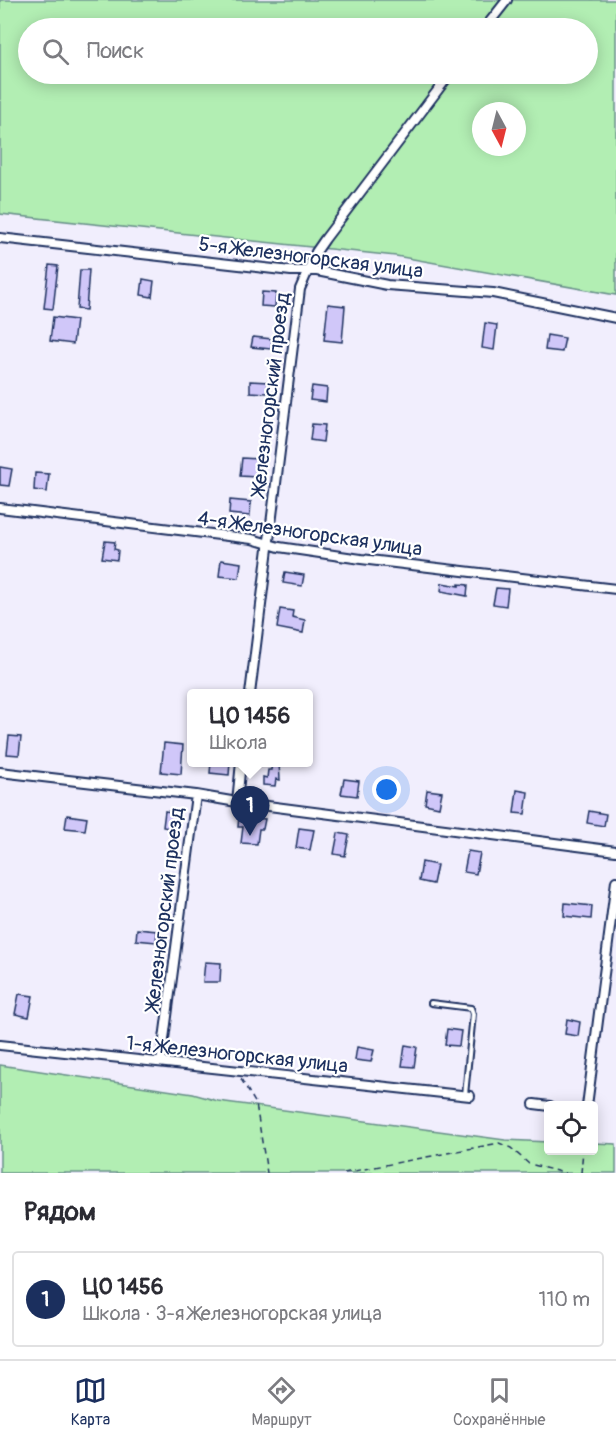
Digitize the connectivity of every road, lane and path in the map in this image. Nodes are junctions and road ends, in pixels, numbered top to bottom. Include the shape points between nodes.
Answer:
1 (507, 0) edge
2 (493, 18) edge
3 (442, 84) edge
4 (0, 238) edge
5 (307, 270) junction
6 (616, 318) edge
7 (0, 508) edge
8 (268, 542) junction
9 (616, 589) edge
10 (250, 689) edge
11 (240, 767) edge
12 (0, 772) edge
13 (196, 795) junction
14 (237, 802) junction
15 (616, 851) edge
16 (616, 881) edge
17 (431, 1003) dead end
18 (0, 1045) edge
19 (161, 1062) junction
20 (232, 1069) junction
21 (468, 1096) joint
22 (588, 1101) edge
23 (534, 1104) dead end
24 (544, 1105) edge
25 (582, 1155) edge
26 (267, 1173) edge
27 (344, 1173) edge
28 (565, 1173) edge
29 (580, 1173) edge

1 - 2 street
3 - 5 street, Железногорский проезд via 325,239
4 - 5 street, 5-я Железногорская улица
5 - 6 street, 5-я Железногорская улица via 387,285 493,293
5 - 8 street, Железногорский проезд via 294,322
7 - 8 street, 4-я Железногорская улица
8 - 9 street, 4-я Железногорская улица via 361,559
8 - 10 street, Железногорский проезд
11 - 14 street
12 - 13 street
13 - 14 street
13 - 19 street, Железногорский проезд
14 - 15 street
16 - 22 street
17 - 21 lane via 465,1006 474,1014
18 - 19 street, 1-я Железногорская улица
19 - 20 street, 1-я Железногорская улица
20 - 21 street, 1-я Железногорская улица
20 - 26 path via 256,1104
23 - 24 street
25 - 29 path
27 - 28 path via 499,1143 529,1164

